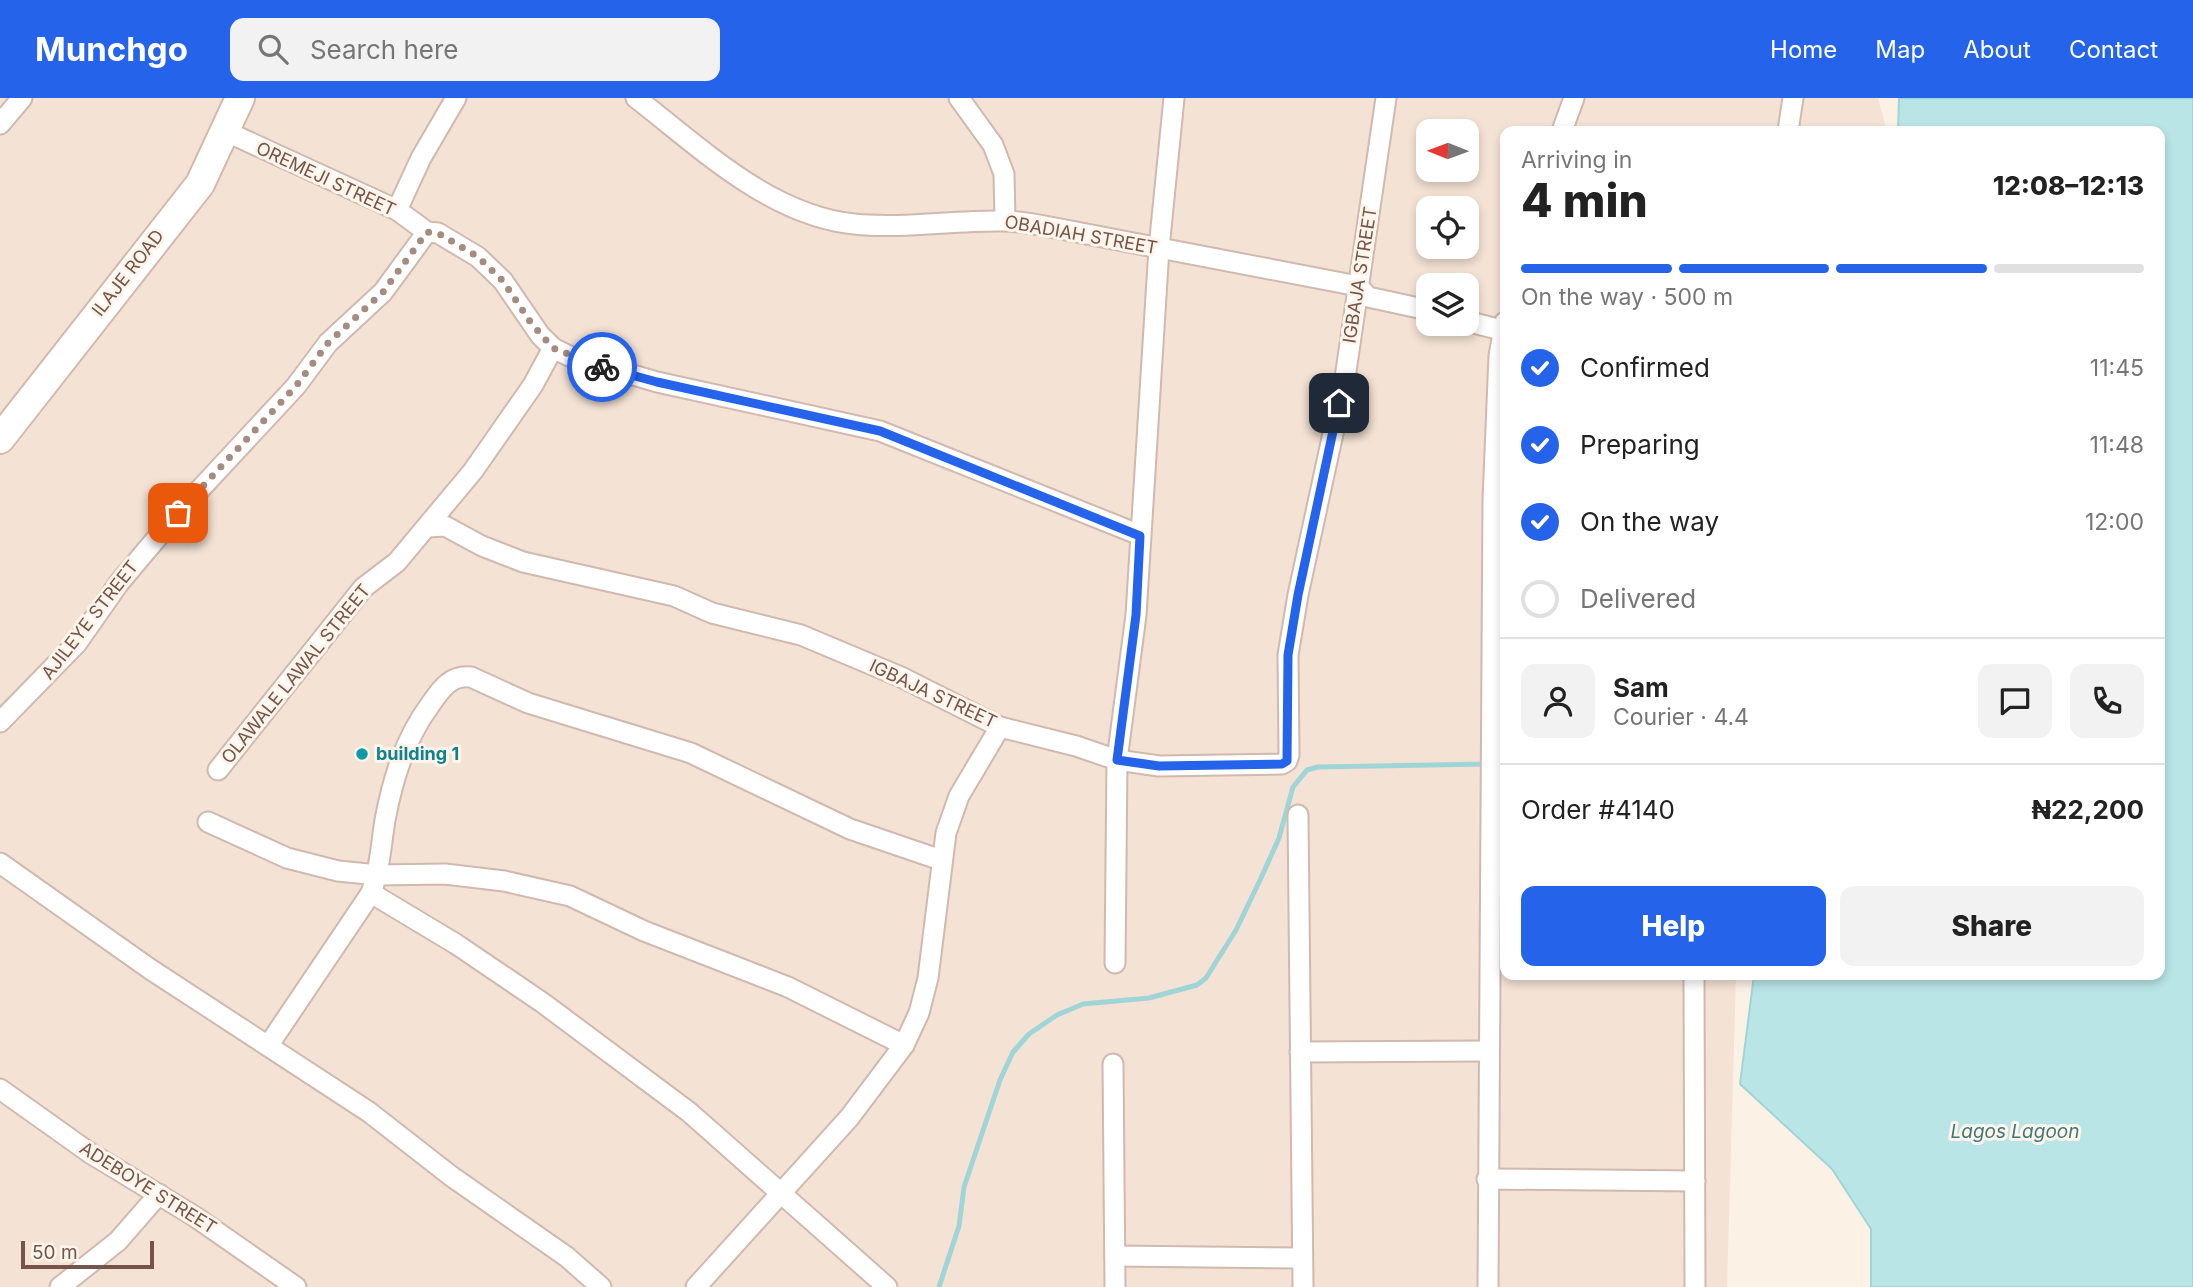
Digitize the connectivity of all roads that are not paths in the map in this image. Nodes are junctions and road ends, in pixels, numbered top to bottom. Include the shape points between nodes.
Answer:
1 (22, 98) edge
2 (240, 98) edge
3 (456, 98) edge
4 (636, 98) edge
5 (959, 98) edge
6 (1174, 98) edge
7 (1386, 98) edge
8 (1574, 98) edge
9 (1793, 98) edge
10 (0, 124) edge
11 (1564, 126) edge
12 (1789, 126) edge
13 (225, 131) junction
14 (397, 211) junction
15 (1005, 220) junction
16 (427, 232) junction
17 (1159, 248) junction
18 (1357, 286) junction
19 (1416, 307) edge
20 (1479, 323) edge
21 (1500, 326) edge
22 (553, 348) junction
23 (1500, 390) edge
24 (0, 439) edge
25 (428, 527) junction
26 (1140, 536) junction
27 (0, 722) edge
28 (1000, 727) junction
29 (1117, 760) junction
30 (218, 769) dead end
31 (1298, 815) dead end
32 (208, 822) dead end
33 (941, 860) junction
34 (0, 863) edge
35 (374, 885) junction
36 (1115, 963) dead end
37 (1694, 980) edge
38 (268, 1045) junction
39 (904, 1045) junction
40 (1487, 1051) junction
41 (1300, 1052) junction
42 (1113, 1064) dead end
43 (0, 1089) edge
44 (1487, 1179) junction
45 (1695, 1181) junction
46 (159, 1194) junction
47 (780, 1196) junction
48 (1115, 1256) junction
49 (1303, 1258) junction
50 (60, 1287) edge
51 (296, 1287) edge
52 (601, 1287) edge
53 (696, 1287) edge
54 (887, 1287) edge
55 (1115, 1287) edge
56 (1303, 1287) edge
57 (1488, 1287) edge
58 (1695, 1287) edge

1 - 10 street
2 - 13 street, ILAJE ROAD
3 - 14 street
4 - 15 street, OBADIAH STREET via 756,188 819,217 855,224
5 - 15 street via 993,145 1004,174
6 - 17 street
7 - 18 street, IGBAJA STREET
8 - 11 street
9 - 12 street
13 - 14 street, OREMEJI STREET
13 - 24 street, ILAJE ROAD via 200,184
14 - 16 street, OREMEJI STREET
15 - 17 street, OBADIAH STREET
16 - 22 street, OREMEJI STREET via 438,233 478,257 503,281
16 - 27 street, AJILEYE STREET via 383,292 328,343 296,386 118,583 77,643
17 - 18 street, OBADIAH STREET
17 - 26 street
18 - 19 street, OBADIAH STREET via 1368,297
18 - 29 street, IGBAJA STREET via 1345,378 1288,655 1287,761 1159,766
20 - 21 street
22 - 25 street, OLAWALE LAWAL STREET via 505,427
22 - 26 street via 646,379 880,431
23 - 40 street via 1493,500
25 - 28 street, IGBAJA STREET via 445,526 523,562 674,596 712,613 801,635 901,677
25 - 30 street, OLAWALE LAWAL STREET via 397,562 363,588
26 - 29 street via 1136,615
28 - 29 street, IGBAJA STREET
28 - 33 street via 959,796
29 - 36 street
31 - 41 street
32 - 35 street via 287,858
33 - 35 street via 850,829 691,754 528,703 462,676 442,687 411,735 395,776
33 - 39 street via 928,978
34 - 38 street
35 - 38 street
35 - 39 street via 445,874 570,896 644,931 788,987
35 - 47 street via 689,1112
37 - 45 street
38 - 52 street via 369,1112
39 - 47 street via 849,1118
40 - 41 street
40 - 44 street
41 - 49 street
42 - 48 street
43 - 46 street, ADEBOYE STREET via 90,1153
44 - 45 street
44 - 57 street
45 - 58 street
46 - 50 street via 118,1241
46 - 51 street, ADEBOYE STREET
47 - 53 street
47 - 54 street
48 - 49 street
48 - 55 street
49 - 56 street

